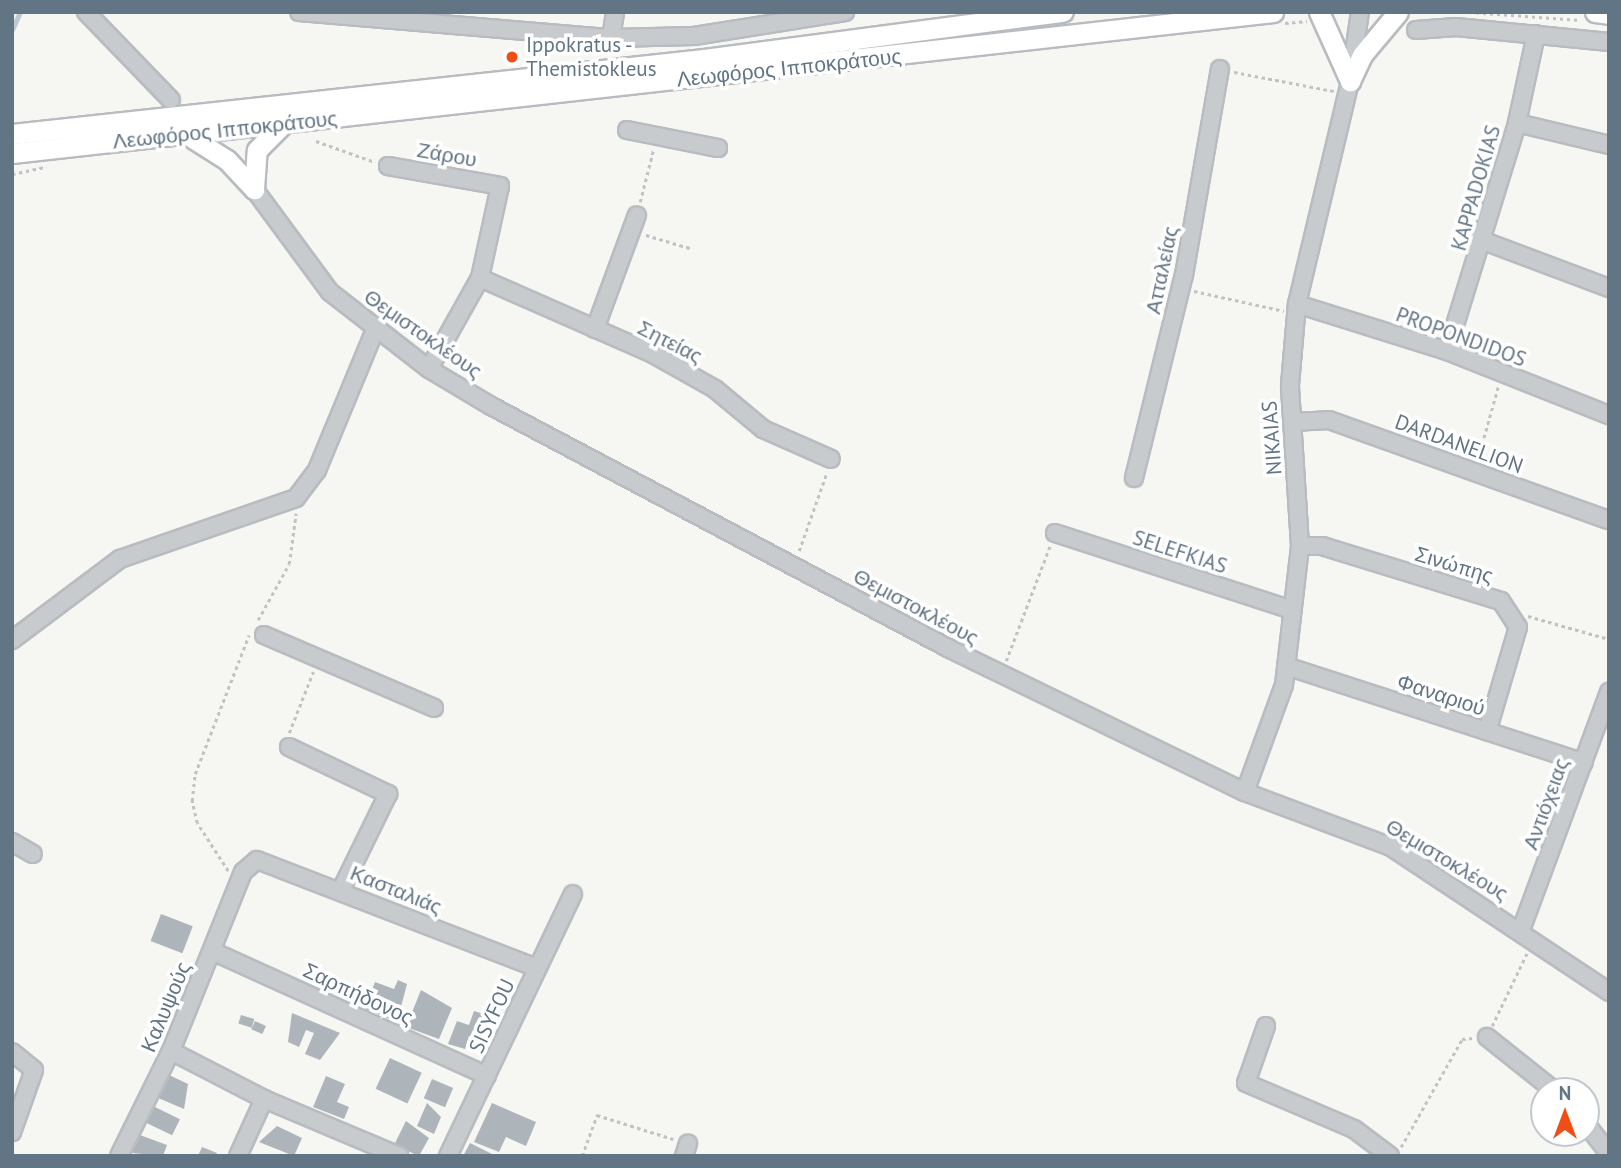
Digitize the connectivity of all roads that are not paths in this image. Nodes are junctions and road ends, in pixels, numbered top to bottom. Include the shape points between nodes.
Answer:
1 (86, 12) edge
2 (299, 12) edge
3 (615, 12) edge
4 (845, 12) edge
5 (1063, 12) edge
6 (1273, 12) edge
7 (1319, 12) edge
8 (1360, 12) edge
9 (1398, 12) edge
10 (1609, 14) edge
11 (1590, 17) edge
12 (756, 20) edge
13 (1416, 30) dead end
14 (1536, 34) junction
15 (611, 38) junction
16 (1609, 42) edge
17 (1220, 69) road end
18 (1349, 87) junction
19 (171, 100) dead end
20 (1517, 123) junction
21 (283, 124) junction
22 (627, 130) dead end
23 (185, 133) junction
24 (12, 134) edge
25 (1609, 145) edge
26 (718, 148) dead end
27 (12, 153) edge
28 (388, 166) road end
29 (254, 189) junction
30 (634, 223) road end
31 (1484, 241) junction
32 (480, 278) junction
33 (1609, 288) edge
34 (1297, 309) junction
35 (595, 329) junction
36 (375, 330) junction
37 (1447, 351) junction
38 (429, 369) junction
39 (1609, 415) edge
40 (1293, 422) junction
41 (831, 458) road end
42 (1134, 478) dead end
43 (1609, 520) edge
44 (1055, 533) road end
45 (1300, 546) junction
46 (1292, 610) junction
47 (264, 635) dead end
48 (12, 640) edge
49 (1286, 666) junction
50 (1609, 692) edge
51 (435, 708) dead end
52 (1487, 732) junction
53 (289, 747) road end
54 (1584, 763) junction
55 (1245, 792) junction
56 (12, 842) edge
57 (33, 854) dead end
58 (240, 879) joint
59 (341, 890) junction
60 (573, 894) dead end
61 (1527, 934) junction
62 (212, 951) junction
63 (537, 968) junction
64 (1606, 983) edge
65 (1266, 1026) dead end
66 (1487, 1037) road end
67 (171, 1051) junction
68 (12, 1052) edge
69 (487, 1076) junction
70 (1537, 1077) edge
71 (264, 1100) junction
72 (12, 1132) edge
73 (120, 1156) edge
74 (238, 1156) edge
75 (399, 1156) edge
76 (448, 1156) edge
77 (1390, 1156) edge

1 - 19 street
2 - 15 street
3 - 15 street
4 - 12 street
5 - 24 main road, Λεωφόρος Ιπποκράτους via 705,59
6 - 21 main road, Λεωφόρος Ιπποκράτους
7 - 18 main road
8 - 18 street, NIKAIAS
9 - 18 main road via 1369,46
10 - 11 main road
12 - 15 street
13 - 14 street
14 - 16 street
14 - 20 street, KAPPADOKIAS
17 - 42 street, Ατταλείας via 1181,288
18 - 34 street, NIKAIAS
20 - 25 street
20 - 31 street, KAPPADOKIAS
21 - 23 main road, Λεωφόρος Ιπποκράτους
21 - 29 main road via 257,150
22 - 26 street
23 - 27 main road, Λεωφόρος Ιπποκράτους
23 - 29 main road via 228,160
28 - 32 street, Ζάρου via 500,186
29 - 36 street, Θεμιστοκλέους via 330,292
30 - 35 street
31 - 33 street
31 - 37 street, KAPPADOKIAS
32 - 35 street, Σητείας
32 - 38 street
34 - 37 street, PROPONDIDOS
34 - 40 street, NIKAIAS
35 - 41 street, Σητείας via 715,390 764,429
36 - 38 street, Θεμιστοκλέους
36 - 48 street via 317,470 296,498 120,559
37 - 39 street, PROPONDIDOS
38 - 55 street, Θεμιστοκλέους via 1001,674
40 - 43 street, DARDANELION via 1329,420
40 - 45 street, NIKAIAS
44 - 46 street, SELEFKIAS
45 - 46 street, NIKAIAS
45 - 52 street, Σινώπης via 1322,546 1501,601 1518,627
46 - 49 street, NIKAIAS
47 - 51 street
49 - 52 street, Φαναριού
49 - 55 street, NIKAIAS
50 - 54 street, Αντιόχειας
52 - 54 street, Φαναριού
53 - 59 street via 388,794
54 - 61 street, Αντιόχειας
55 - 61 street, Θεμιστοκλέους via 1391,847
56 - 57 street
58 - 59 street, Κασταλιάς via 264,860
58 - 62 street, Καλυψούς
59 - 63 street, Κασταλιάς
60 - 63 street, SISYFOU
61 - 64 street, Θεμιστοκλέους
62 - 67 street, Καλυψούς
62 - 69 street, Σαρπήδονος
63 - 69 street, SISYFOU
65 - 77 street via 1246,1083 1354,1129
66 - 70 street
67 - 71 street
67 - 73 street, Καλυψούς
68 - 72 street via 34,1070
69 - 76 street, SISYFOU
71 - 74 street
71 - 75 street

